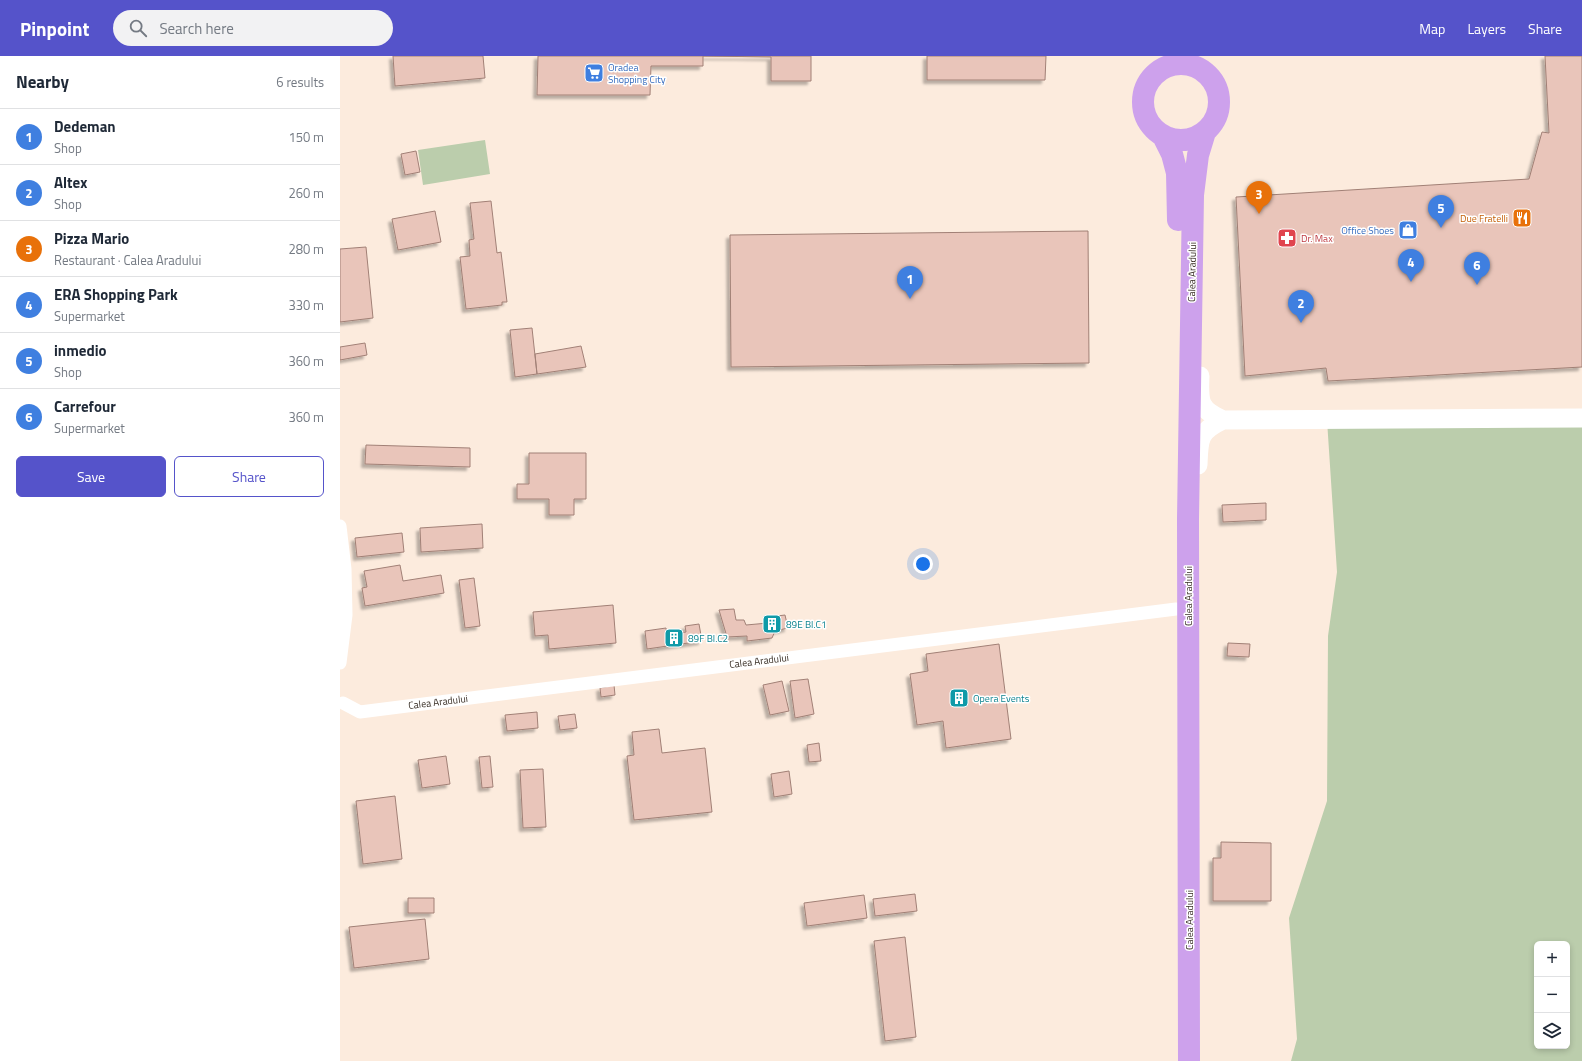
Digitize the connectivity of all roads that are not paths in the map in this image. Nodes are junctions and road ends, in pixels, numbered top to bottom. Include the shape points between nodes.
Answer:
1 (1205, 132) junction
2 (1163, 136) junction
3 (1191, 318) junction
4 (1582, 418) edge
5 (1223, 420) junction
6 (1188, 519) junction
7 (340, 526) edge
8 (1176, 609) junction
9 (340, 663) edge
10 (341, 701) edge
11 (1176, 1061) edge
12 (1189, 1061) edge

1 - 2 highway via 1196,138 1185,140
1 - 2 highway, Calea Aradului via 1213,124 1218,113 1218,91 1205,72 1191,66 1176,65 1166,68 1152,79 1146,88 1144,111 1147,120
1 - 3 highway, Calea Aradului via 1198,155 1193,195
2 - 8 highway, Calea Aradului via 1172,154 1177,173 1178,196
3 - 5 street via 1200,343 1200,401 1202,407
3 - 6 highway, Calea Aradului
4 - 5 street
5 - 6 street via 1212,425 1201,437 1198,504
6 - 12 highway, Calea Aradului
7 - 9 street via 345,569 346,615
8 - 10 street, Calea Aradului via 360,712
8 - 11 highway, Calea Aradului

